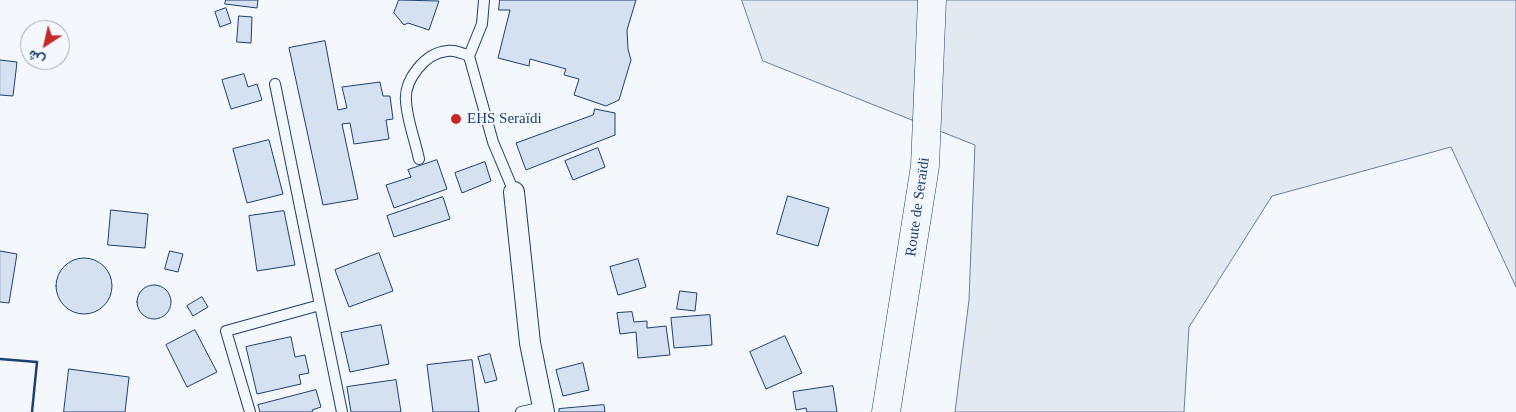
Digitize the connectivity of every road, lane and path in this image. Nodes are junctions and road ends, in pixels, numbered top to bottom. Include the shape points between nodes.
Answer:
1 (484, 0) edge
2 (932, 0) edge
3 (469, 56) junction
4 (275, 84) dead end
5 (419, 159) dead end
6 (514, 192) joint
7 (320, 305) junction
8 (544, 409) edge
9 (250, 412) edge
10 (342, 412) edge
11 (522, 412) edge
12 (886, 412) edge

1 - 3 lane via 482,24
2 - 12 main road, Route de Seraïdi via 925,166
3 - 5 lane via 445,51 430,57 408,84 405,100
3 - 6 lane via 493,142
4 - 7 lane
6 - 8 street via 530,343
7 - 9 lane via 226,331
7 - 10 lane
8 - 11 lane

